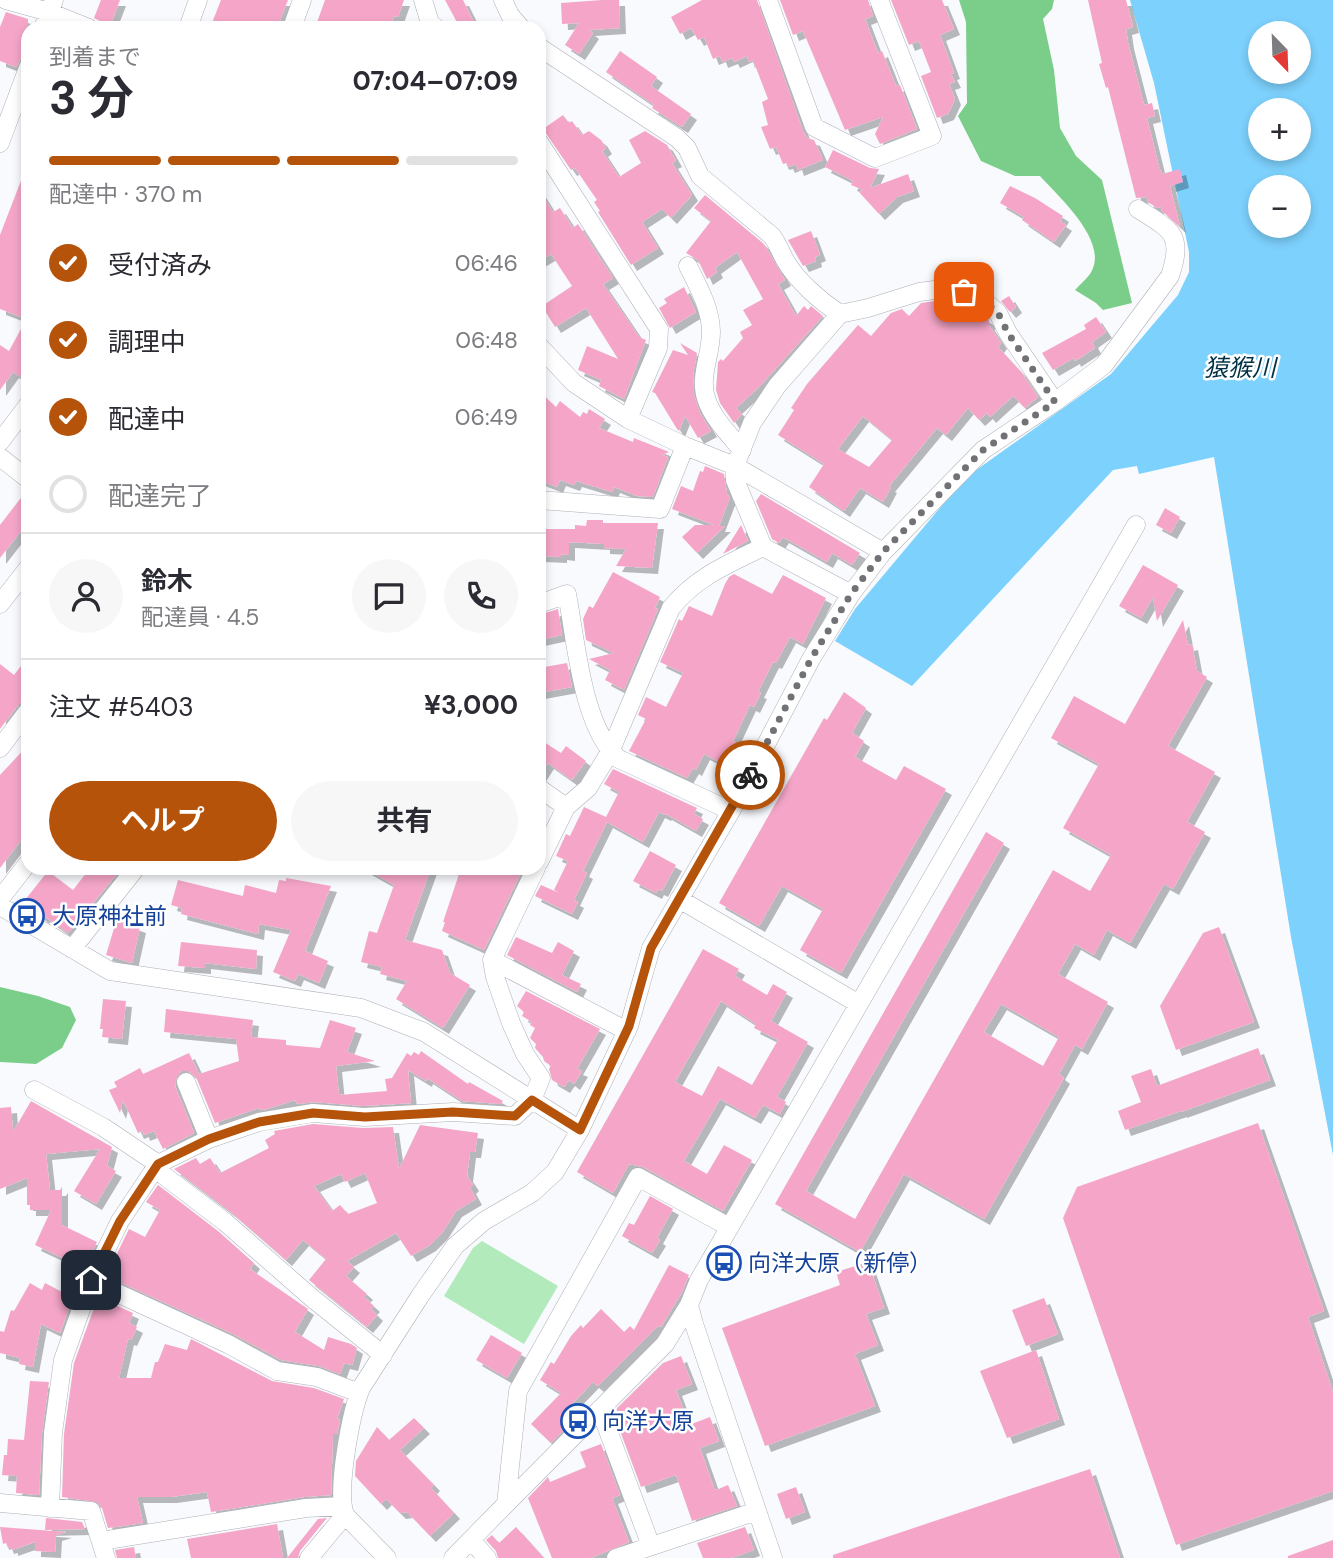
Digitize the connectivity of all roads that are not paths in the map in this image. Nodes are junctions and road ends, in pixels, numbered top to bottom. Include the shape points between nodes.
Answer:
1 (6, 0) edge
2 (198, 0) edge
3 (302, 0) edge
4 (423, 0) edge
5 (503, 0) edge
6 (768, 0) edge
7 (879, 0) edge
8 (49, 13) edge
9 (70, 21) edge
10 (190, 21) edge
11 (294, 21) edge
12 (429, 21) edge
13 (515, 21) edge
14 (546, 52) edge
15 (21, 86) edge
16 (1, 138) edge
17 (546, 153) edge
18 (1138, 209) dead end
19 (688, 266) dead end
20 (840, 314) junction
21 (546, 353) edge
22 (1055, 402) junction
23 (21, 414) edge
24 (628, 419) junction
25 (0, 442) edge
26 (685, 446) junction
27 (0, 457) edge
28 (739, 458) junction
29 (21, 474) edge
30 (546, 501) edge
31 (1136, 526) dead end
32 (763, 547) junction
33 (883, 552) junction
34 (21, 577) edge
35 (851, 594) junction
36 (546, 602) edge
37 (0, 604) edge
38 (21, 720) edge
39 (0, 748) edge
40 (611, 752) junction
41 (546, 793) edge
42 (566, 807) junction
43 (731, 811) junction
44 (546, 848) edge
45 (21, 872) edge
46 (130, 875) edge
47 (533, 875) edge
48 (0, 899) edge
49 (679, 899) junction
50 (0, 906) edge
51 (72, 949) junction
52 (492, 960) junction
53 (859, 1004) junction
54 (627, 1031) junction
55 (186, 1082) dead end
56 (34, 1090) dead end
57 (532, 1100) junction
58 (580, 1130) junction
59 (209, 1139) junction
60 (156, 1166) junction
61 (729, 1227) junction
62 (91, 1280) junction
63 (689, 1305) junction
64 (383, 1354) junction
65 (358, 1395) junction
66 (600, 1409) junction
67 (0, 1503) edge
68 (506, 1504) junction
69 (50, 1508) junction
70 (344, 1510) junction
71 (757, 1511) junction
72 (471, 1540) junction
73 (651, 1546) junction
74 (104, 1549) edge
75 (310, 1558) edge
76 (387, 1558) edge
77 (453, 1558) edge
78 (487, 1558) edge
79 (616, 1558) edge
80 (773, 1558) edge

1 - 8 street
2 - 10 street
3 - 11 street
4 - 12 street
5 - 13 street
6 - 7 street via 814,127 875,158 932,136
8 - 9 street
14 - 20 street via 677,138 700,176 772,236 809,288
15 - 16 street
17 - 24 street via 659,329 658,348
18 - 22 street via 1167,228 1176,242 1170,276 1104,365
19 - 28 street via 709,316 709,357 704,374 707,402
20 - 22 street via 919,292 964,292 998,313
20 - 28 street via 777,386 752,423
21 - 24 street via 574,383
22 - 33 street via 983,450
23 - 25 street
24 - 26 street
26 - 28 street
26 - 30 street via 660,509
27 - 29 street
28 - 32 street via 735,480
28 - 33 street
31 - 53 street
32 - 35 street
32 - 40 street via 713,572 685,591 671,608
33 - 35 street
34 - 37 street
35 - 43 street via 811,659
36 - 40 street via 567,594 587,699
38 - 39 street
40 - 42 street via 588,788
40 - 43 street
41 - 42 street
42 - 44 street
43 - 49 street
45 - 48 street
46 - 51 street
47 - 52 street
49 - 53 street
49 - 54 street via 651,948
50 - 51 street
51 - 57 street via 110,971 361,1008 424,1032
52 - 54 street
52 - 57 street via 511,1023 541,1078
53 - 61 street
54 - 58 street
55 - 59 street
56 - 60 street via 103,1127
57 - 58 street
57 - 59 street via 515,1116 313,1113 259,1122
58 - 64 street via 555,1172 455,1246
59 - 60 street
60 - 62 street via 120,1221
60 - 64 street
61 - 63 street
61 - 68 street via 638,1177 518,1391
62 - 65 street via 278,1371 317,1377
62 - 69 street via 57,1389
63 - 66 street via 665,1344
63 - 71 street
64 - 65 street
65 - 70 street via 346,1453
66 - 68 street
66 - 73 street
67 - 69 street
68 - 72 street
69 - 74 street via 91,1511
70 - 74 street via 306,1508
70 - 75 street
70 - 76 street
71 - 73 street
71 - 80 street
72 - 77 street
72 - 78 street
73 - 79 street

